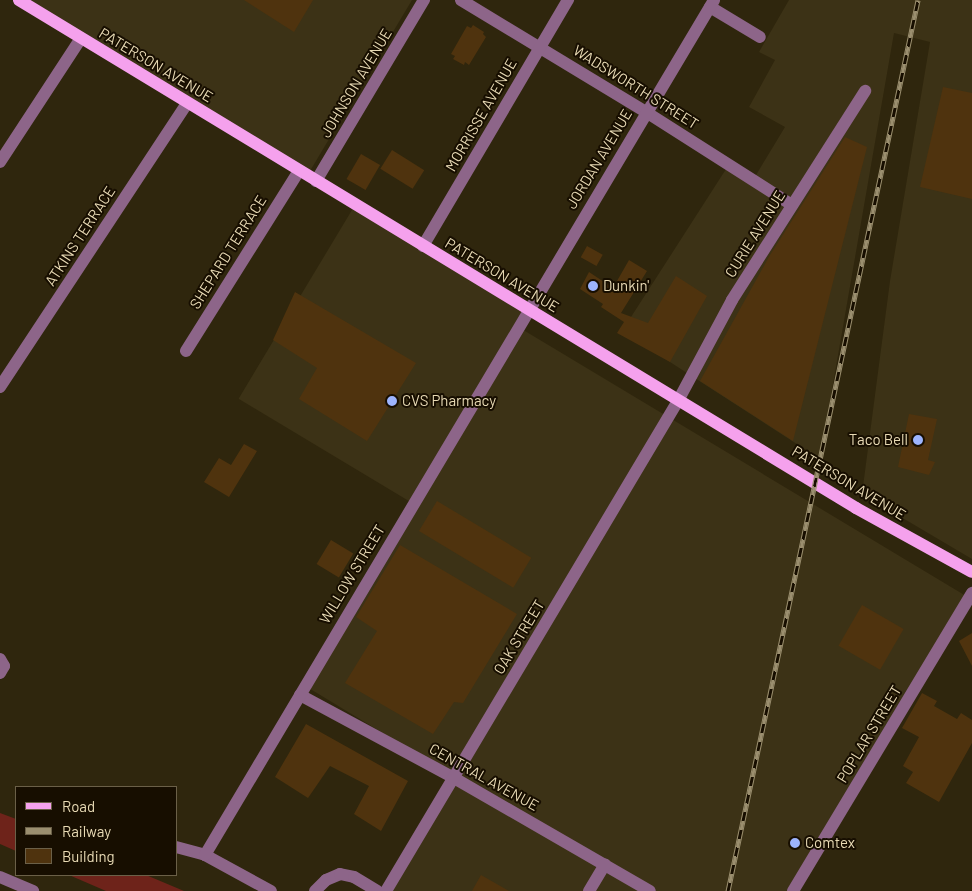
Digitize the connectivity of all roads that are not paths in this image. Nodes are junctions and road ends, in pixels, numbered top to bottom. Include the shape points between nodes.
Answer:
1 (19, 0) edge
2 (424, 0) edge
3 (460, 0) edge
4 (568, 0) edge
5 (712, 4) edge
6 (760, 37) dead end
7 (82, 38) junction
8 (539, 48) junction
9 (865, 91) dead end
10 (187, 103) junction
11 (646, 112) junction
12 (0, 162) edge
13 (299, 171) junction
14 (316, 181) junction
15 (792, 205) junction
16 (423, 246) junction
17 (528, 310) junction
18 (186, 350) dead end
19 (0, 387) edge
20 (679, 399) junction
21 (972, 572) edge
22 (972, 593) edge
23 (0, 659) edge
24 (0, 673) edge
25 (300, 695) junction
26 (454, 778) junction
27 (178, 848) edge
28 (205, 855) junction
29 (606, 864) junction
30 (4, 883) edge
31 (33, 891) edge
32 (271, 891) edge
33 (315, 891) edge
34 (377, 891) edge
35 (386, 891) edge
36 (589, 891) edge
37 (650, 891) edge
38 (793, 891) edge

1 - 7 main road, PATERSON AVENUE
2 - 14 street, JOHNSON AVENUE
3 - 8 street, WADSWORTH STREET
4 - 8 street, MORRISSE AVENUE
5 - 6 street
5 - 11 street, JORDAN AVENUE
7 - 10 main road, PATERSON AVENUE
7 - 12 street
8 - 11 street, WADSWORTH STREET
8 - 16 street, MORRISSE AVENUE
9 - 15 street, CURIE AVENUE
10 - 13 main road, PATERSON AVENUE
10 - 19 street, ATKINS TERRACE
11 - 15 street, WADSWORTH STREET
11 - 17 street, JORDAN AVENUE
13 - 14 main road, PATERSON AVENUE
13 - 18 street, SHEPARD TERRACE
14 - 16 main road, PATERSON AVENUE
15 - 20 street, CURIE AVENUE via 732,300
16 - 17 main road, PATERSON AVENUE
17 - 20 main road, PATERSON AVENUE
17 - 25 street, WILLOW STREET
20 - 21 main road, PATERSON AVENUE via 856,508
20 - 26 street, OAK STREET
22 - 38 street, POPLAR STREET
23 - 24 street via 4,666
25 - 26 street, CENTRAL AVENUE
25 - 28 street, WILLOW STREET
26 - 29 street, CENTRAL AVENUE
26 - 35 street, OAK STREET
27 - 28 street
28 - 32 street
29 - 36 street
29 - 37 street, CENTRAL AVENUE
30 - 31 street
33 - 34 street via 326,880 340,874 354,877

